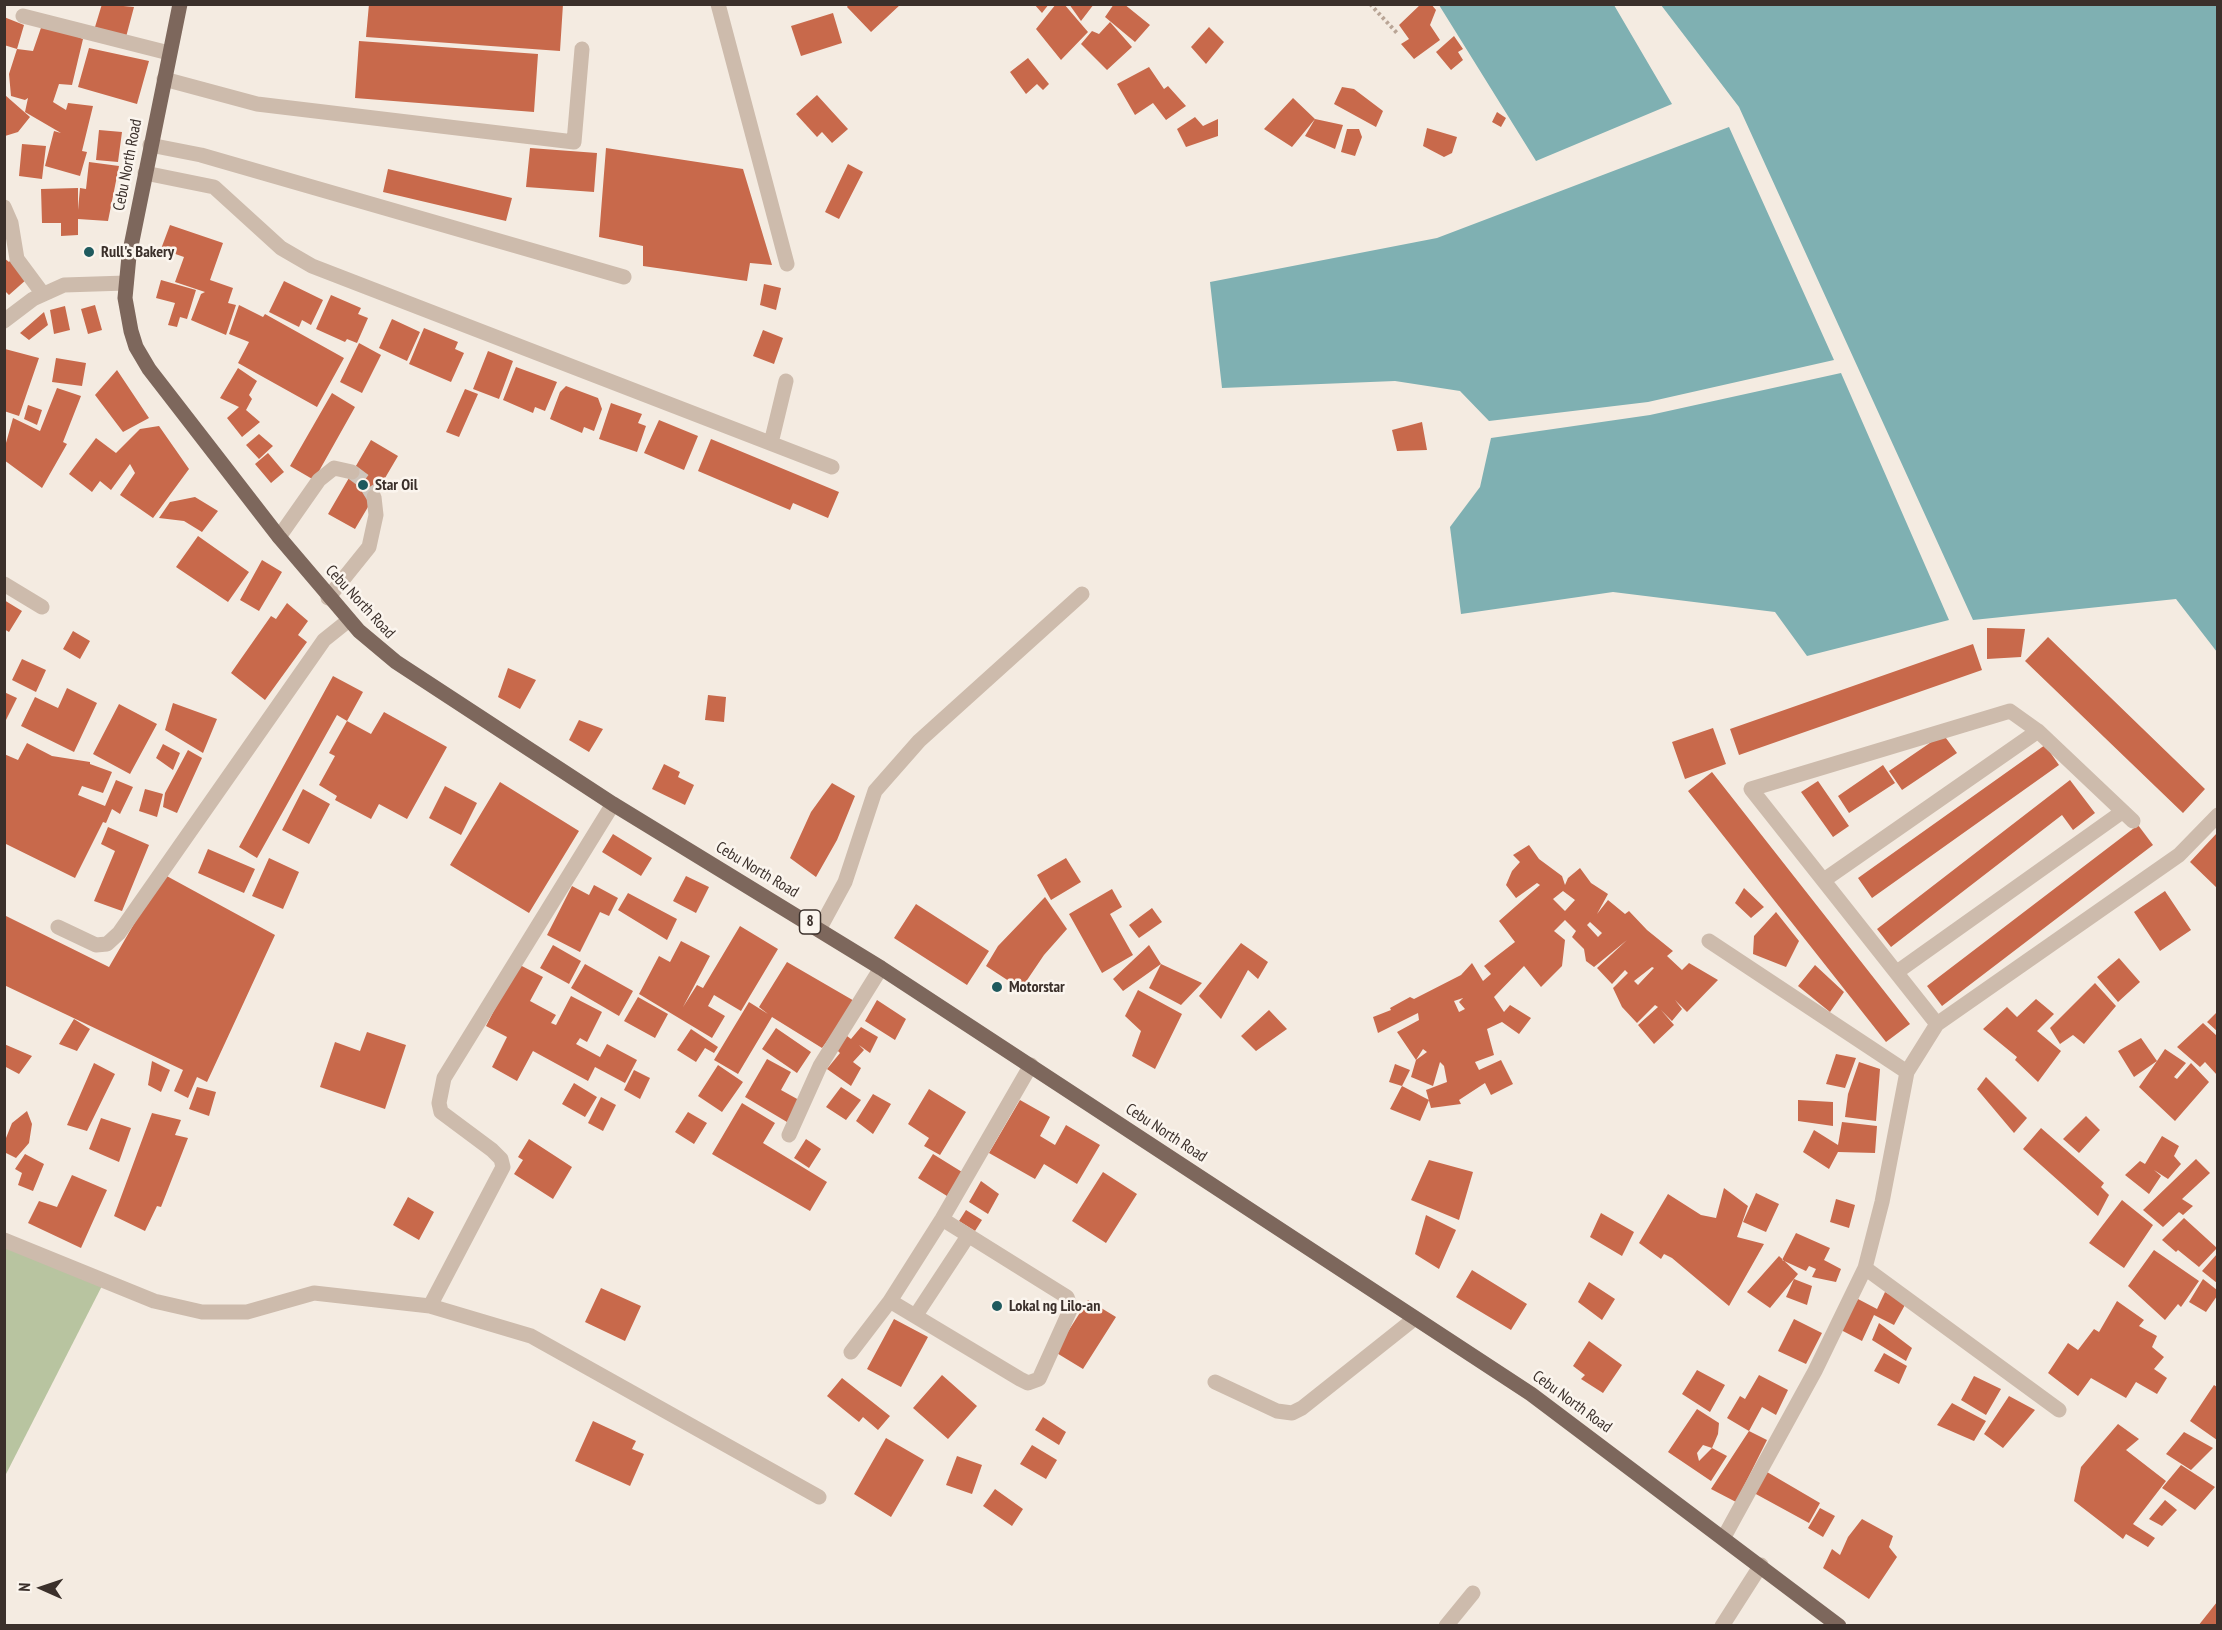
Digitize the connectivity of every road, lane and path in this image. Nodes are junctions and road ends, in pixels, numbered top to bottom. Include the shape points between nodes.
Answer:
1 (180, 4) edge
2 (718, 4) edge
3 (1370, 4) edge
4 (23, 16) dead end
5 (1397, 33) dead end
6 (582, 49) dead end
7 (169, 53) junction
8 (164, 78) junction
9 (150, 145) junction
10 (145, 173) junction
11 (4, 207) edge
12 (787, 264) dead end
13 (624, 277) dead end
14 (126, 283) junction
15 (43, 294) junction
16 (4, 321) edge
17 (786, 381) dead end
18 (771, 443) junction
19 (832, 467) dead end
20 (352, 472) dead end
21 (374, 498) tunnel mouth
22 (279, 537) junction
23 (4, 584) edge
24 (1082, 594) dead end
25 (328, 598) junction
26 (42, 608) dead end
27 (349, 620) junction
28 (2038, 730) junction
29 (613, 804) junction
30 (2217, 814) edge
31 (1824, 880) junction
32 (58, 927) dead end
33 (820, 928) junction
34 (1709, 941) dead end
35 (881, 968) junction
36 (1896, 972) junction
37 (1937, 1024) junction
38 (1031, 1065) junction
39 (1907, 1072) junction
40 (789, 1135) dead end
41 (942, 1219) junction
42 (968, 1236) junction
43 (4, 1240) edge
44 (1865, 1268) junction
45 (890, 1300) junction
46 (430, 1306) junction
47 (916, 1315) junction
48 (1414, 1318) junction
49 (851, 1352) dead end
50 (1215, 1382) dead end
51 (2059, 1410) dead end
52 (819, 1497) dead end
53 (1724, 1537) junction
54 (1761, 1565) junction
55 (1473, 1593) dead end
56 (1446, 1626) edge
57 (1722, 1626) edge
58 (1839, 1626) edge

1 - 7 main road, Cebu North Road / 8
2 - 12 street
3 - 5 path
4 - 7 street
6 - 8 street via 573,142 257,104
7 - 8 main road, Cebu North Road / 8
8 - 9 main road, Cebu North Road / 8
9 - 10 main road, Cebu North Road / 8
9 - 13 street via 201,155
10 - 14 main road, Cebu North Road / 8
10 - 18 street via 214,187 280,248 312,266
11 - 15 street via 17,259
14 - 15 street via 64,285
14 - 22 main road, Cebu North Road / 8 via 131,331 145,364
15 - 16 street
17 - 18 street
18 - 19 street
20 - 22 street via 334,468 319,480
21 - 25 street via 376,515 369,547
22 - 25 main road, Cebu North Road / 8
23 - 26 street
24 - 33 street via 919,741 875,791 845,882
25 - 27 main road, Cebu North Road / 8
27 - 29 main road, Cebu North Road / 8 via 396,663
27 - 32 street via 324,640 119,933 107,944 96,945
28 - 31 street
28 - 31 street via 2010,711 1751,789
28 - 36 street via 2128,816
29 - 33 main road, Cebu North Road / 8
29 - 46 street via 444,1078 441,1112 492,1150 503,1167
30 - 37 street via 2179,855
31 - 36 street
33 - 35 main road, Cebu North Road / 8
34 - 39 street
35 - 38 main road, Cebu North Road / 8
35 - 40 street via 820,1066
36 - 37 street
37 - 39 street
38 - 41 street
38 - 48 main road, Cebu North Road / 8
39 - 44 street
41 - 42 street
41 - 45 street
42 - 47 street
42 - 47 street via 1067,1297 1071,1308 1039,1378 1028,1383 1020,1379
43 - 46 street via 154,1301 202,1311 247,1312 314,1293
44 - 51 street
44 - 53 street via 1815,1371
45 - 47 street
45 - 49 street
46 - 52 street via 531,1336
48 - 50 street via 1292,1413 1276,1411
48 - 53 main road, Cebu North Road / 8 via 1531,1395
53 - 54 main road, Cebu North Road / 8
54 - 57 street
54 - 58 main road, Cebu North Road / 8
55 - 56 street

